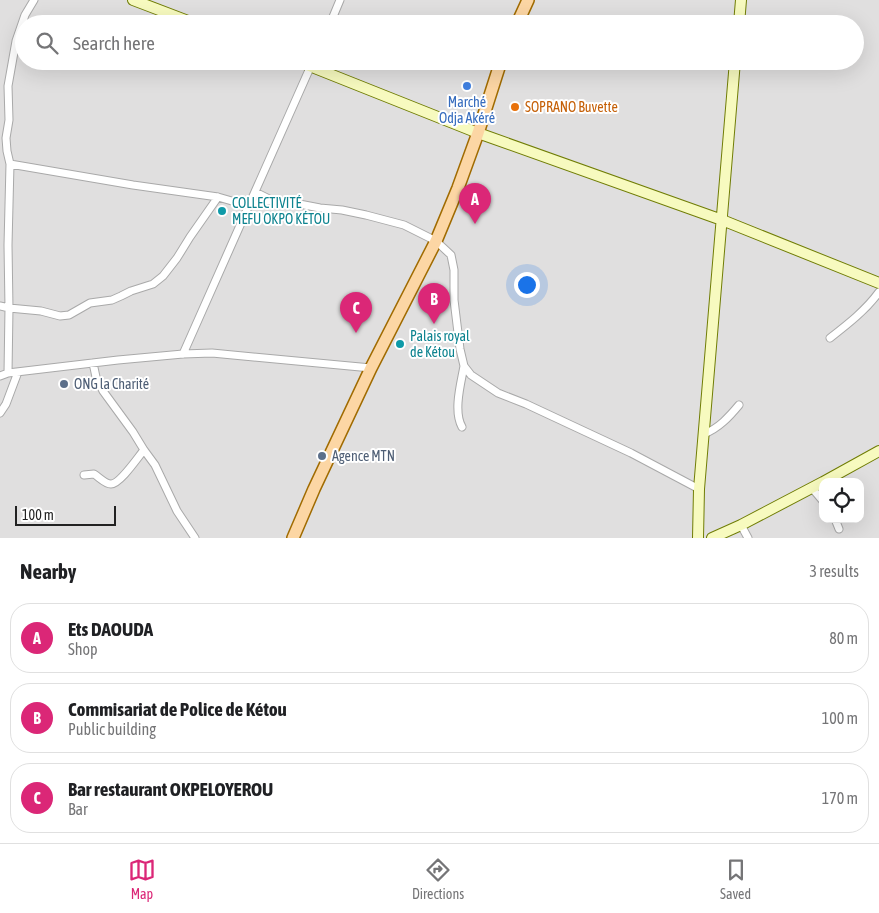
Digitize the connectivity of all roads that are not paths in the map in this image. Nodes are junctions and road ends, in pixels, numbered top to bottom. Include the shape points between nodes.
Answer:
1 (34, 0) edge
2 (133, 0) edge
3 (340, 0) edge
4 (528, 0) edge
5 (740, 0) edge
6 (25, 15) edge
7 (172, 15) edge
8 (334, 15) edge
9 (522, 15) edge
10 (739, 15) edge
11 (15, 47) edge
12 (309, 70) edge
13 (326, 70) edge
14 (498, 70) edge
15 (734, 70) edge
16 (478, 133) junction
17 (10, 164) junction
18 (255, 192) junction
19 (218, 197) junction
20 (271, 200) junction
21 (249, 206) junction
22 (722, 220) junction
23 (436, 241) junction
24 (4, 245) edge
25 (879, 283) edge
26 (879, 292) edge
27 (0, 306) edge
28 (9, 308) junction
29 (830, 338) dead end
30 (183, 354) junction
31 (93, 363) junction
32 (464, 366) junction
33 (371, 368) junction
34 (18, 372) junction
35 (8, 373) junction
36 (0, 376) edge
37 (739, 406) dead end
38 (0, 413) edge
39 (462, 428) dead end
40 (704, 434) junction
41 (144, 450) junction
42 (879, 451) edge
43 (84, 475) dead end
44 (830, 478) edge
45 (819, 484) edge
46 (699, 488) junction
47 (812, 488) junction
48 (819, 496) edge
49 (837, 523) edge
50 (741, 525) junction
51 (839, 529) dead end
52 (195, 538) edge
53 (293, 538) edge
54 (698, 538) edge
55 (712, 538) edge
56 (748, 538) edge

1 - 6 street
2 - 7 street
3 - 8 street
4 - 9 main road
5 - 10 street
11 - 17 street via 8,86 6,138
12 - 18 street
13 - 16 street
14 - 16 main road
15 - 22 street
16 - 22 street
16 - 23 main road
17 - 19 street
17 - 24 street
18 - 20 street
18 - 21 street
19 - 21 street
19 - 28 street via 164,276 153,284 112,300 90,302 69,315
20 - 21 street
20 - 23 street via 366,215 404,225
21 - 30 street
22 - 25 street
22 - 40 street
23 - 32 street via 451,255
23 - 33 main road
24 - 28 street
26 - 29 street via 859,315
27 - 28 street
28 - 35 street
30 - 31 street
30 - 33 street via 212,353
31 - 34 street
31 - 41 street via 103,391
32 - 39 street via 458,403
32 - 46 street via 471,375 498,393 631,453
33 - 53 main road
34 - 35 street
34 - 38 street
35 - 36 street
37 - 40 street via 724,422
40 - 46 street
41 - 43 street via 116,483 107,483 94,474
41 - 52 street
42 - 44 street
45 - 47 street
46 - 54 street
47 - 48 street
47 - 50 street
49 - 51 street
50 - 55 street
50 - 56 street

